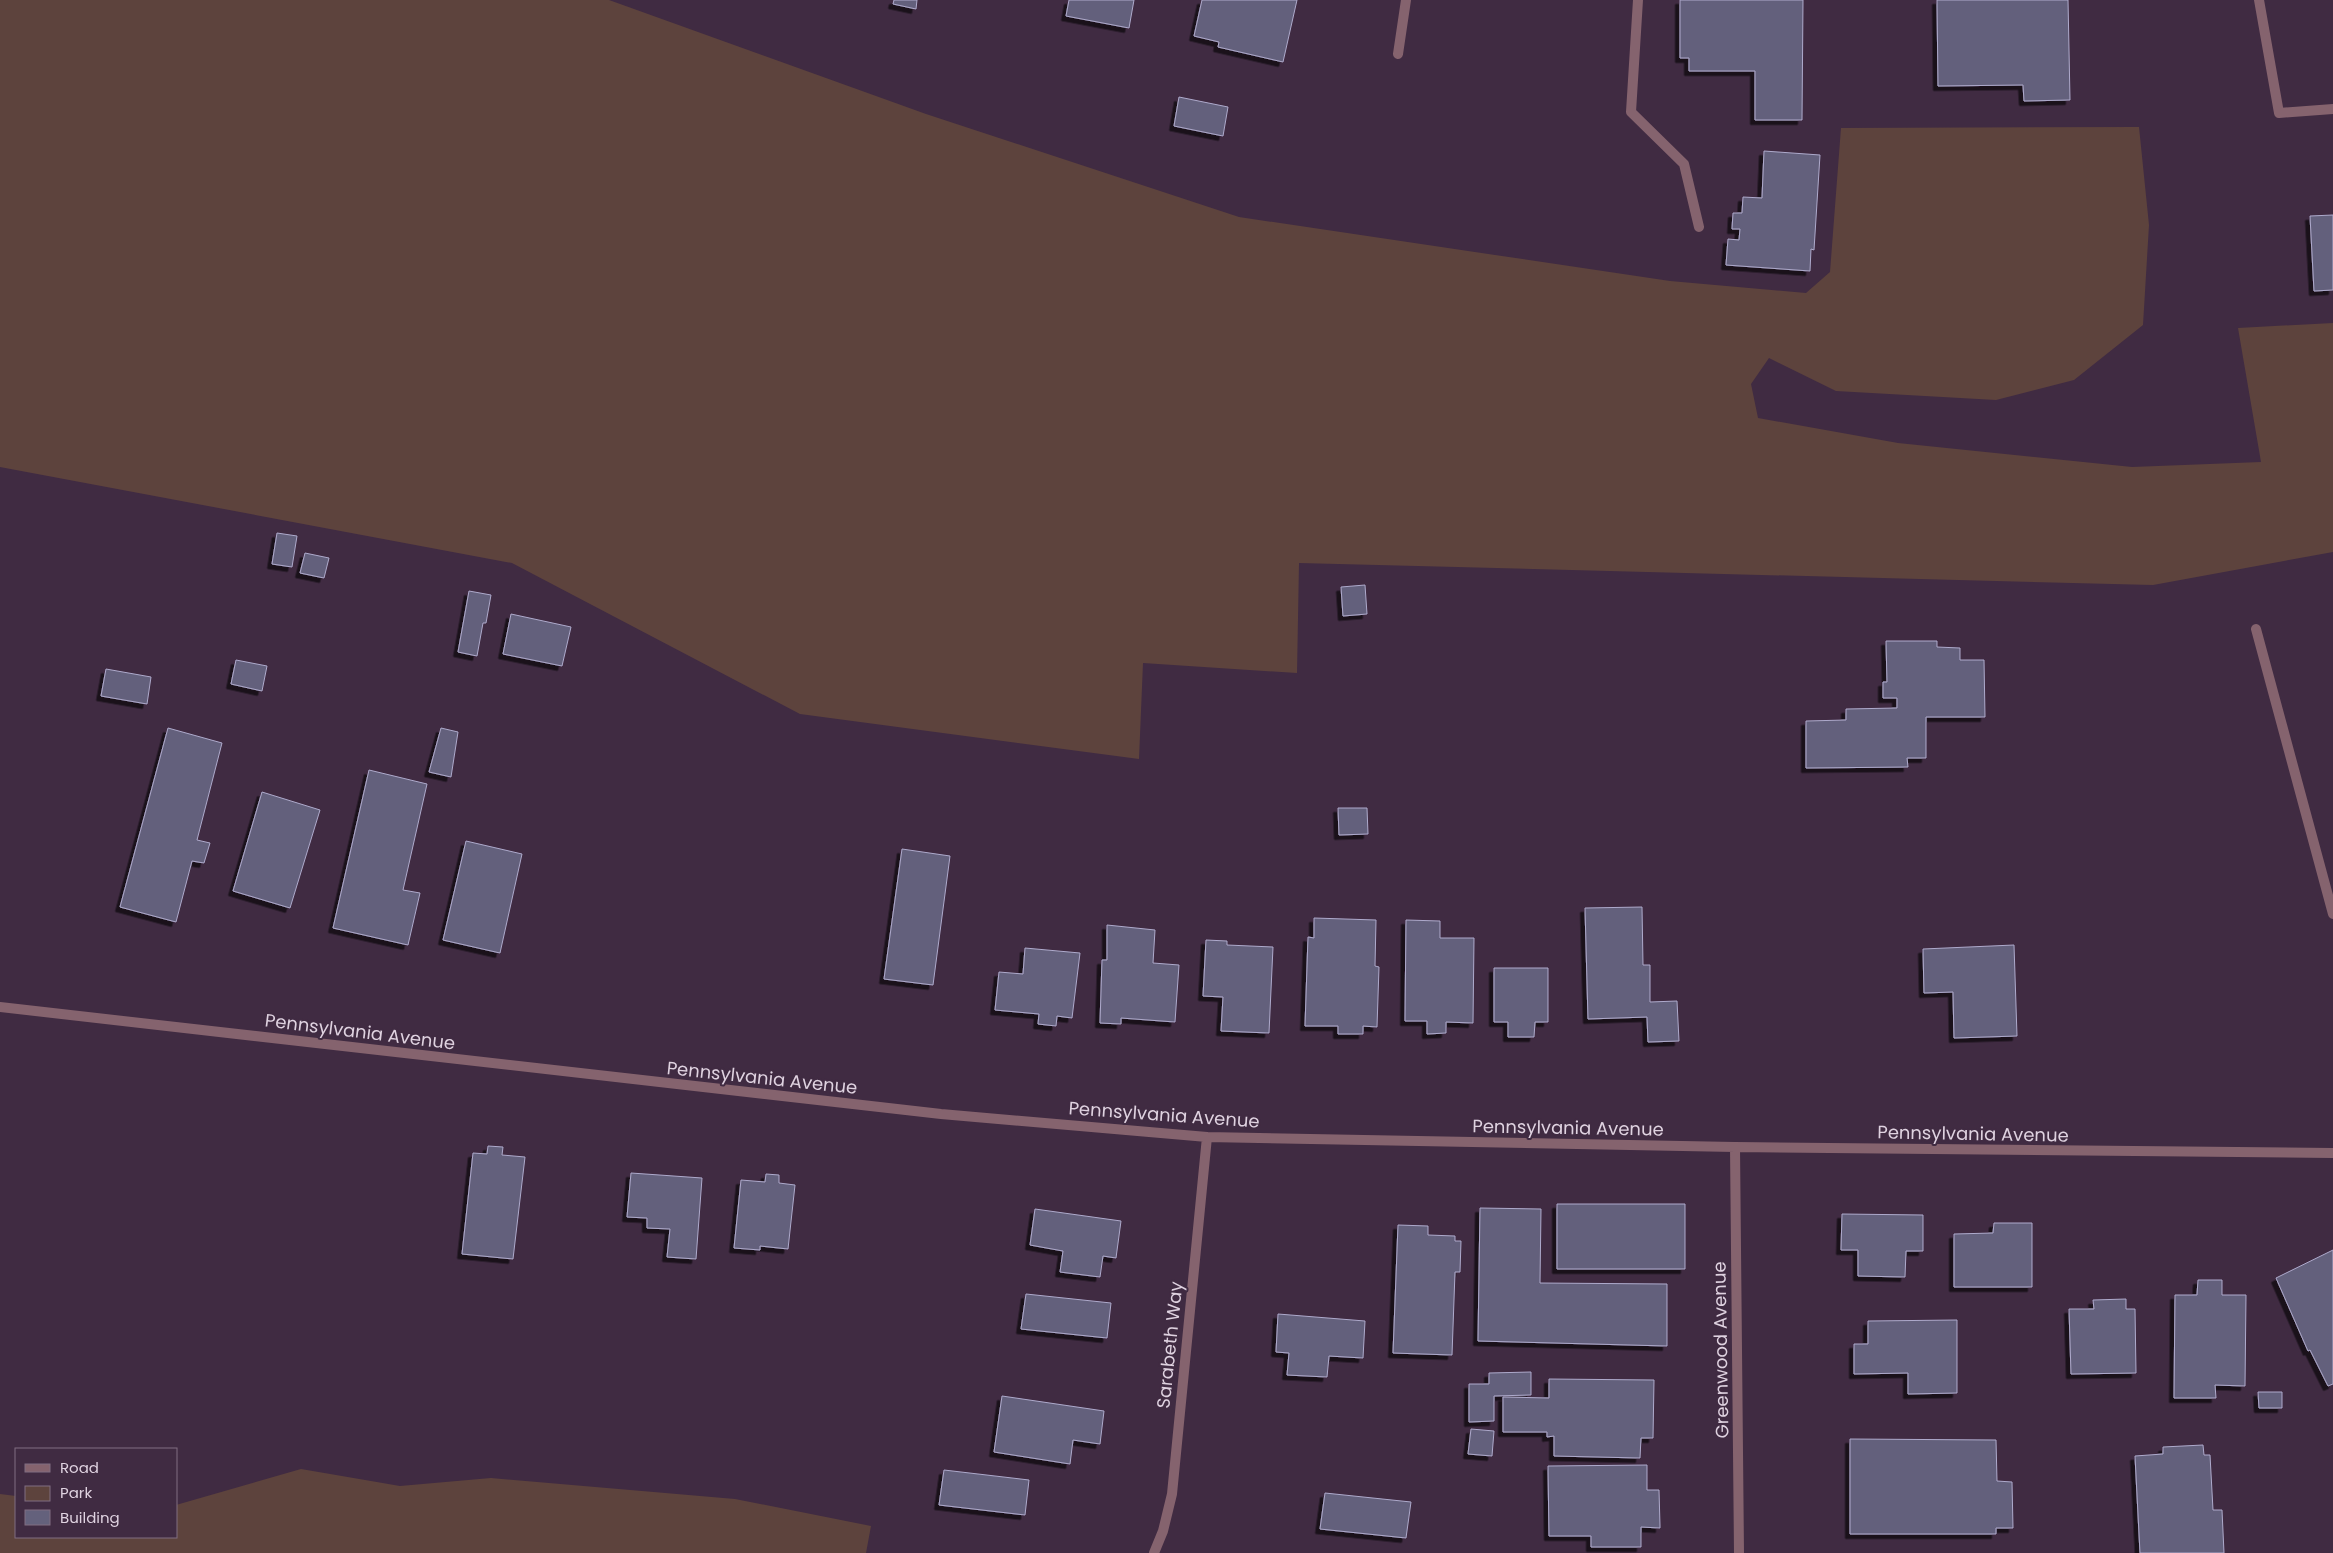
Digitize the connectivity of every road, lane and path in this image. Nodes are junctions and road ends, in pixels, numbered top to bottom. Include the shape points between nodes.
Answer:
1 (1406, 0) edge
2 (1638, 0) edge
3 (2259, 0) edge
4 (1398, 54) dead end
5 (2333, 109) edge
6 (1699, 227) dead end
7 (2256, 630) dead end
8 (2333, 914) edge
9 (0, 1007) edge
10 (1208, 1138) junction
11 (1735, 1148) junction
12 (2333, 1153) edge
13 (1154, 1553) edge
14 (1739, 1553) edge

1 - 4 street
2 - 6 street via 1631,112 1684,164
3 - 5 street via 2279,112
7 - 8 street
9 - 10 street, Pennsylvania Avenue via 941,1114
10 - 11 street, Pennsylvania Avenue
10 - 13 street, Sarabeth Way via 1172,1494
11 - 12 street, Pennsylvania Avenue
11 - 14 street, Greenwood Avenue

